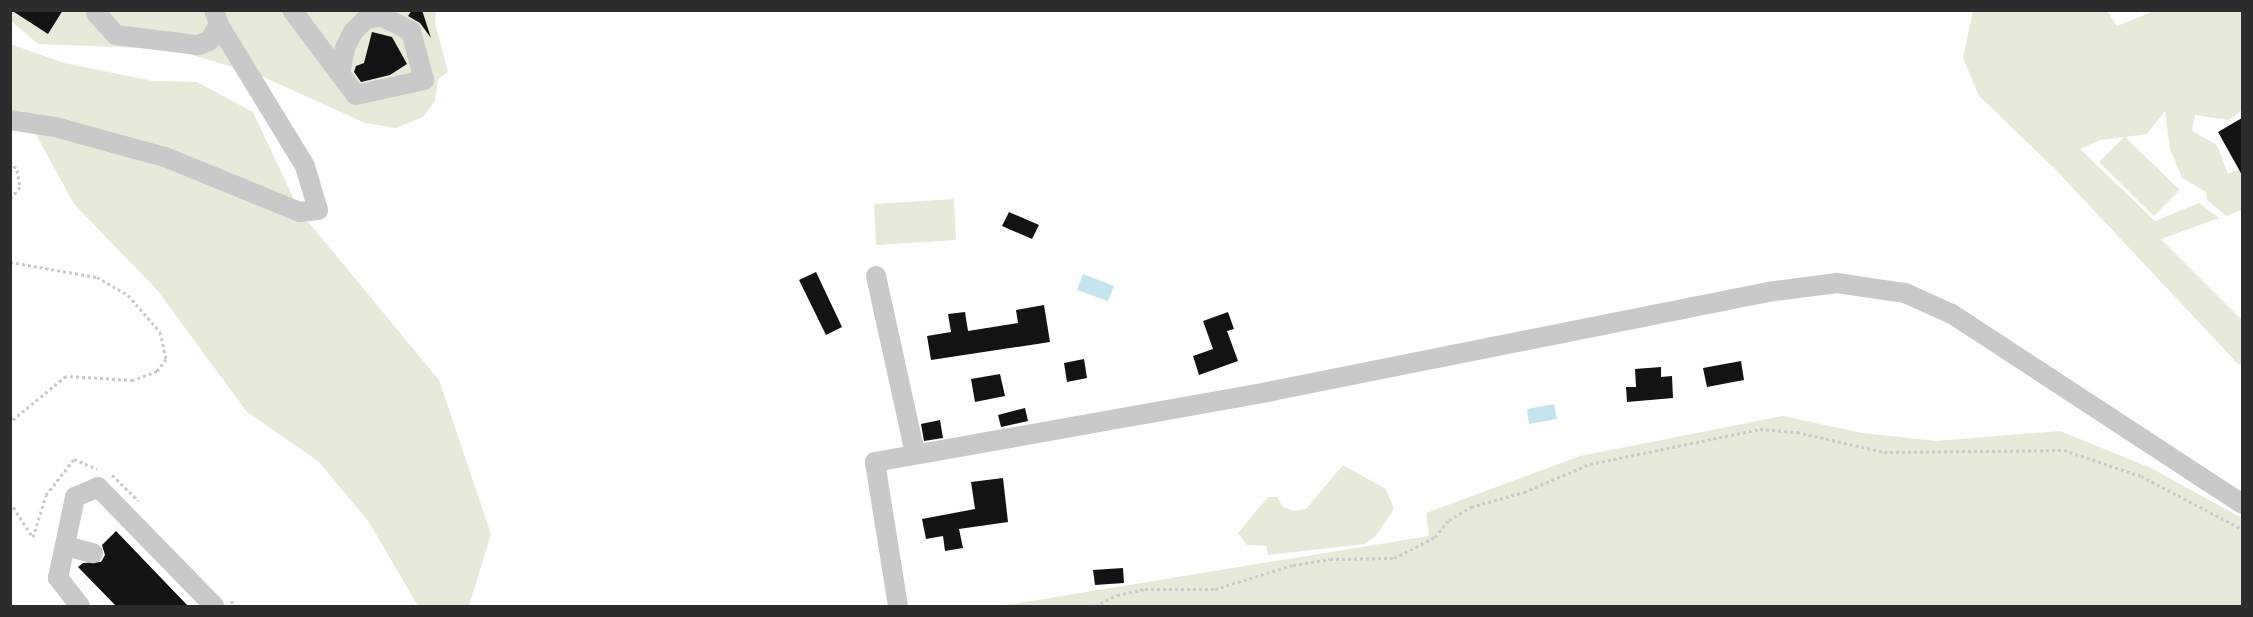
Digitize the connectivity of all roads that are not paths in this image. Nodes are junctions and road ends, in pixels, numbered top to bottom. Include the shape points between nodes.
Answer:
1 (292, 10) edge
2 (96, 13) dead end
3 (217, 18) edge
4 (340, 74) junction
5 (10, 120) edge
6 (876, 276) dead end
7 (915, 454) junction
8 (2242, 504) edge
9 (66, 546) junction
10 (93, 553) dead end
11 (80, 606) edge
12 (214, 606) edge
13 (898, 606) edge

1 - 4 street
2 - 3 street via 117,35 198,45 209,41
3 - 5 street via 305,166 318,210 300,212 165,157 55,127
4 - 4 street via 356,95 424,80 411,31 380,16 365,20 349,38
6 - 7 street
7 - 8 street via 1272,391 1768,292 1837,283 1905,293 1952,314
7 - 13 street via 874,462
9 - 10 street
9 - 11 street via 58,578
9 - 12 street via 75,497 98,488

